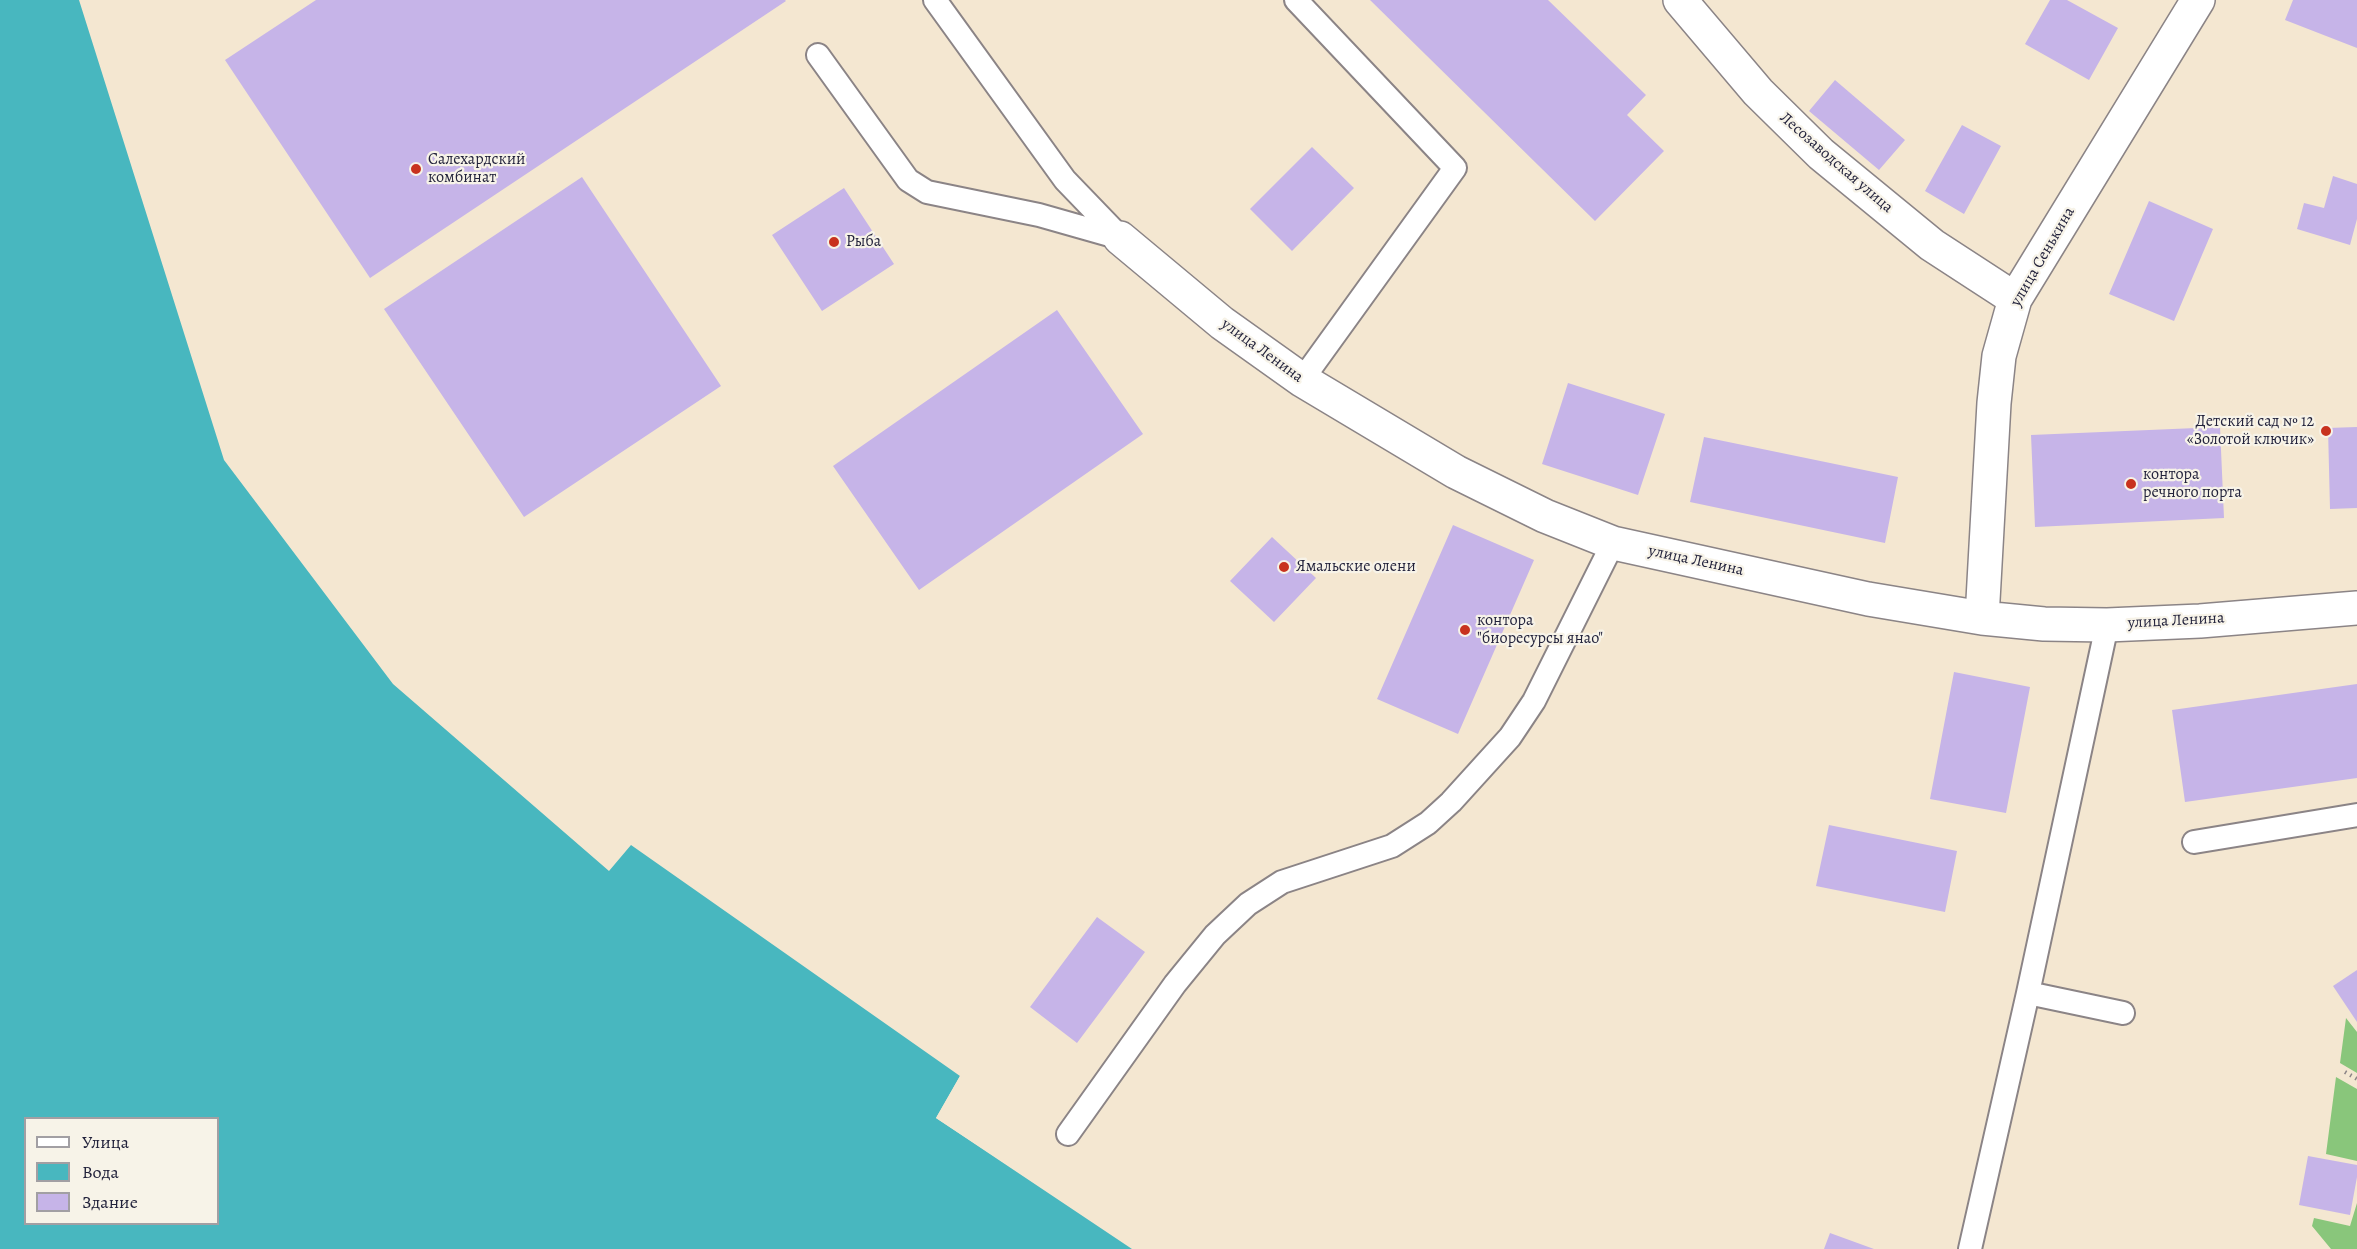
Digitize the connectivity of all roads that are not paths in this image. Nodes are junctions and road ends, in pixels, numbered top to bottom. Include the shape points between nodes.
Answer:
1 (935, 0) edge
2 (1296, 0) edge
3 (1680, 0) edge
4 (2198, 0) edge
5 (818, 55) dead end
6 (1120, 238) junction
7 (2015, 299) junction
8 (1302, 380) junction
9 (1613, 543) junction
10 (2357, 608) edge
11 (1982, 618) junction
12 (2108, 625) junction
13 (2357, 815) edge
14 (2194, 842) dead end
15 (2028, 993) junction
16 (2122, 1013) dead end
17 (1068, 1134) dead end
18 (1970, 1249) edge

1 - 6 lane via 1065,180
2 - 8 lane via 1455,168
3 - 7 street, Лесозаводская улица via 1758,92 1821,154 1932,245
4 - 7 street, улица Сенькина
5 - 6 lane via 908,180 927,192 1038,215
6 - 8 street, улица Ленина via 1222,323
7 - 11 street, улица Сенькина via 1999,356 1995,391
8 - 9 street, улица Ленина via 1456,472 1545,516
9 - 11 street, улица Ленина via 1868,599
9 - 17 lane via 1534,701 1510,737 1451,802 1428,823 1392,846 1282,882 1248,904 1215,935 1175,984
10 - 12 street, улица Ленина
11 - 12 street, улица Ленина
12 - 15 lane
13 - 14 lane
15 - 16 lane
15 - 18 lane

